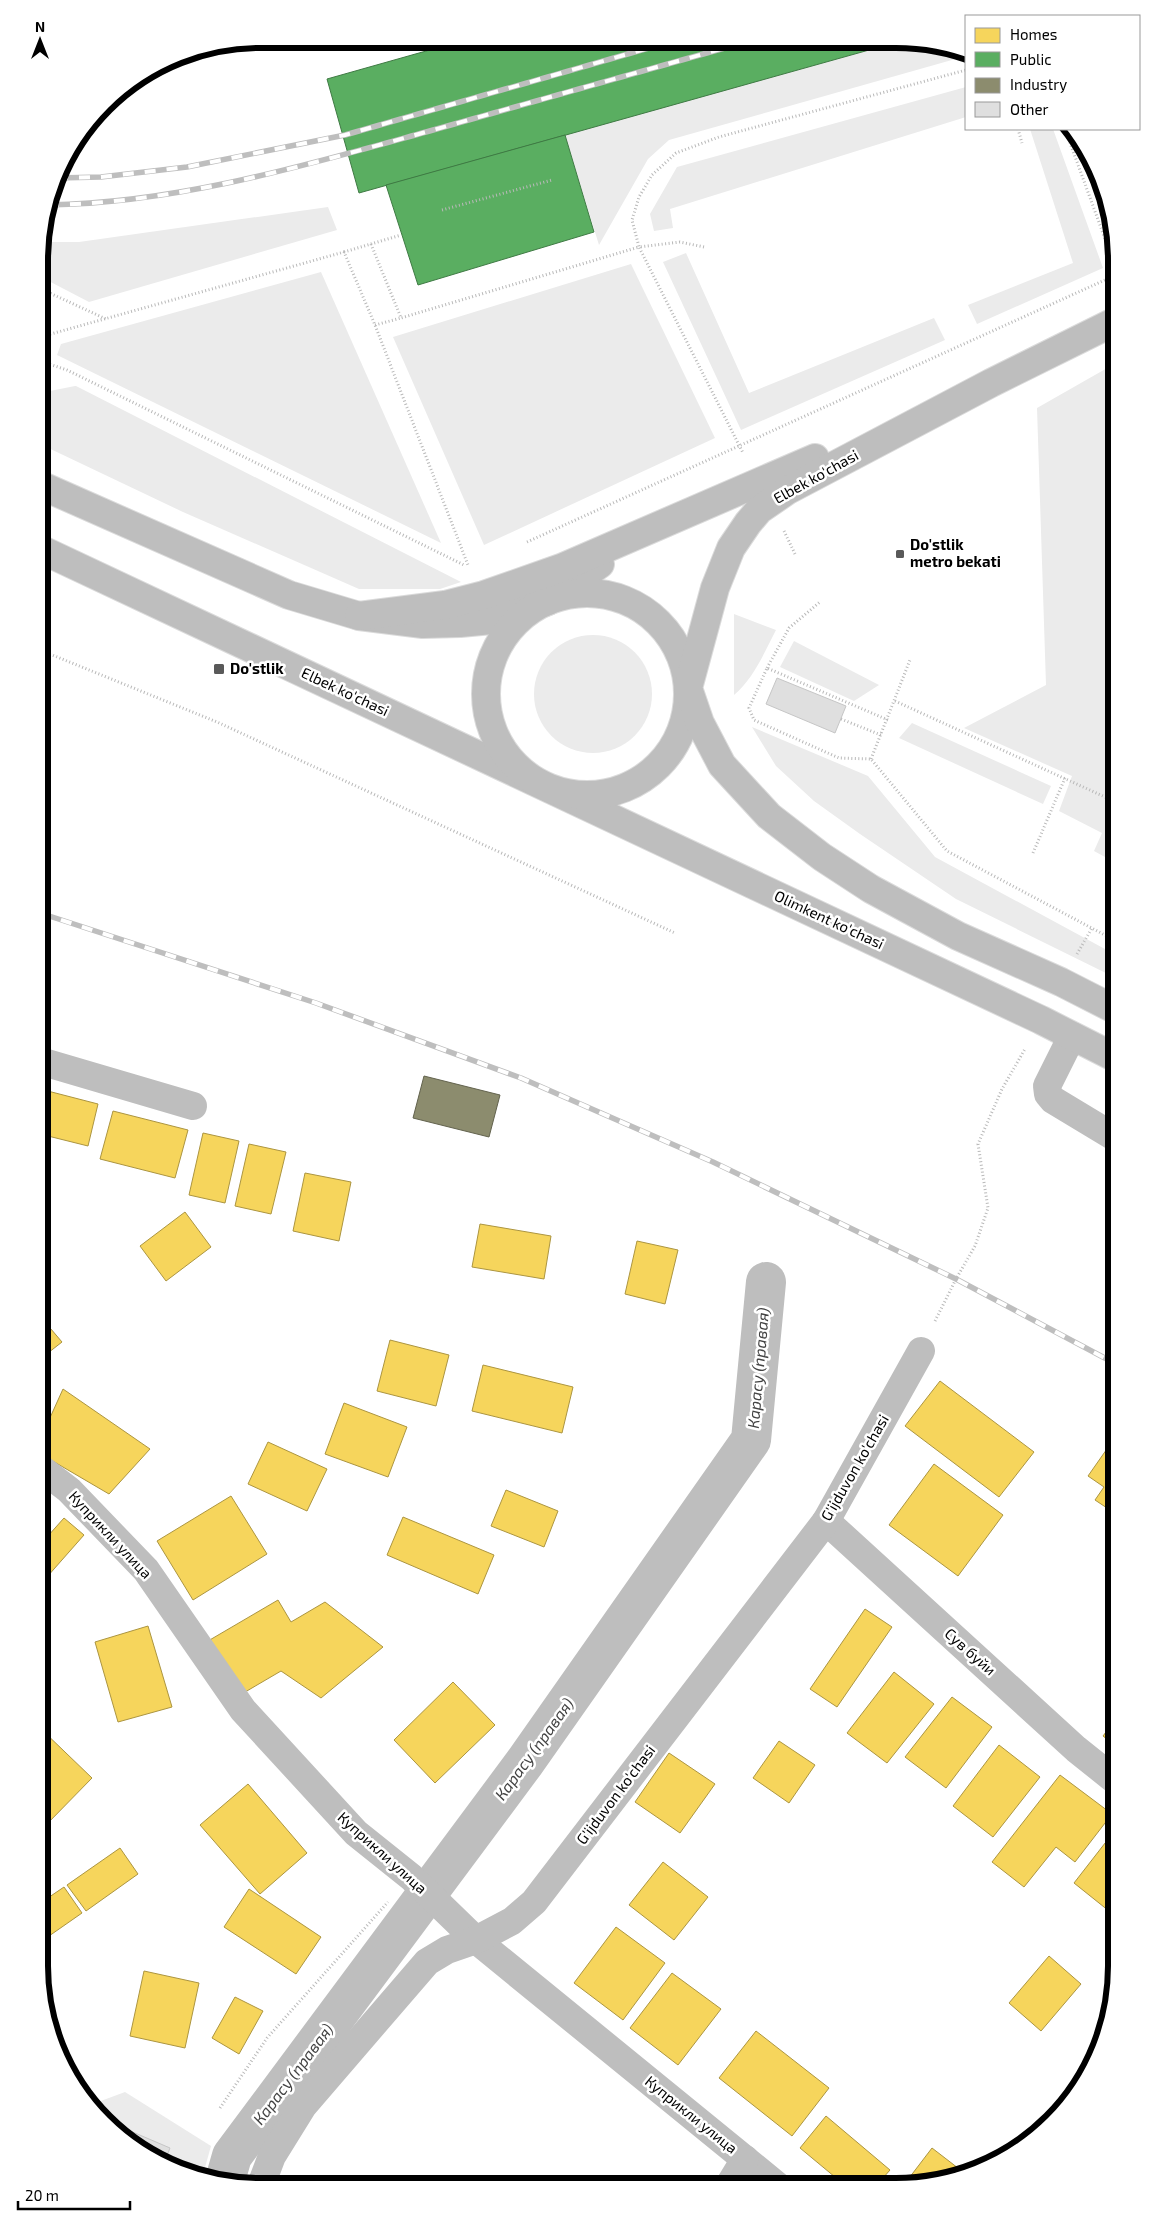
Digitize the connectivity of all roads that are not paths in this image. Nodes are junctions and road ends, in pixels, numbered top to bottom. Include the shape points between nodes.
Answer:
1 (1108, 325) edge
2 (992, 383) junction
3 (48, 489) edge
4 (638, 533) junction
5 (48, 553) edge
6 (548, 602) junction
7 (359, 616) junction
8 (688, 688) junction
9 (541, 784) junction
10 (1108, 1006) edge
11 (1072, 1036) junction
12 (1108, 1054) edge
13 (48, 1062) edge
14 (193, 1106) dead end
15 (1108, 1133) edge
16 (921, 1351) road end
17 (48, 1474) edge
18 (826, 1521) junction
19 (1108, 1775) edge
20 (476, 1940) junction
21 (745, 2159) junction
22 (264, 2178) edge
23 (733, 2178) edge
24 (768, 2178) edge

1 - 2 main road, Elbek ko'chasi
2 - 4 main road, Elbek ko'chasi
2 - 8 main road, Elbek ko'chasi via 788,490 759,510 731,548 715,588
3 - 7 main road, Elbek ko'chasi via 289,595
4 - 6 main road, Elbek ko'chasi
4 - 7 main road, Elbek ko'chasi via 561,568 484,595 445,605
5 - 9 main road, Elbek ko'chasi
6 - 7 main road, Elbek ko'chasi via 492,620 460,623 423,624
6 - 8 main road via 563,596 595,594 626,601 640,608 659,623 674,642
6 - 9 main road via 525,615 507,633 494,656 487,681 488,708 494,733 513,763
8 - 9 main road via 685,718 674,746 643,778 629,786 600,794 570,793
8 - 10 main road via 700,723 722,764 755,803 800,841 871,889 958,936
9 - 11 main road, Olimkent ko'chasi
11 - 12 main road, Olimkent ko'chasi
11 - 15 main road via 1047,1086 1048,1094
13 - 14 main road
16 - 18 main road, G'ijduvon ko'chasi
17 - 20 main road, Куприкли улица via 69,1490 146,1570 243,1710 356,1834 410,1877
18 - 19 main road, Сув буйи
18 - 20 main road, G'ijduvon ko'chasi via 534,1902 512,1921
20 - 21 main road, Куприкли улица
20 - 22 main road, G'ijduvon ko'chasi via 447,1950 427,1962 303,2106 272,2156
21 - 23 main road
21 - 24 main road, Куприкли улица

